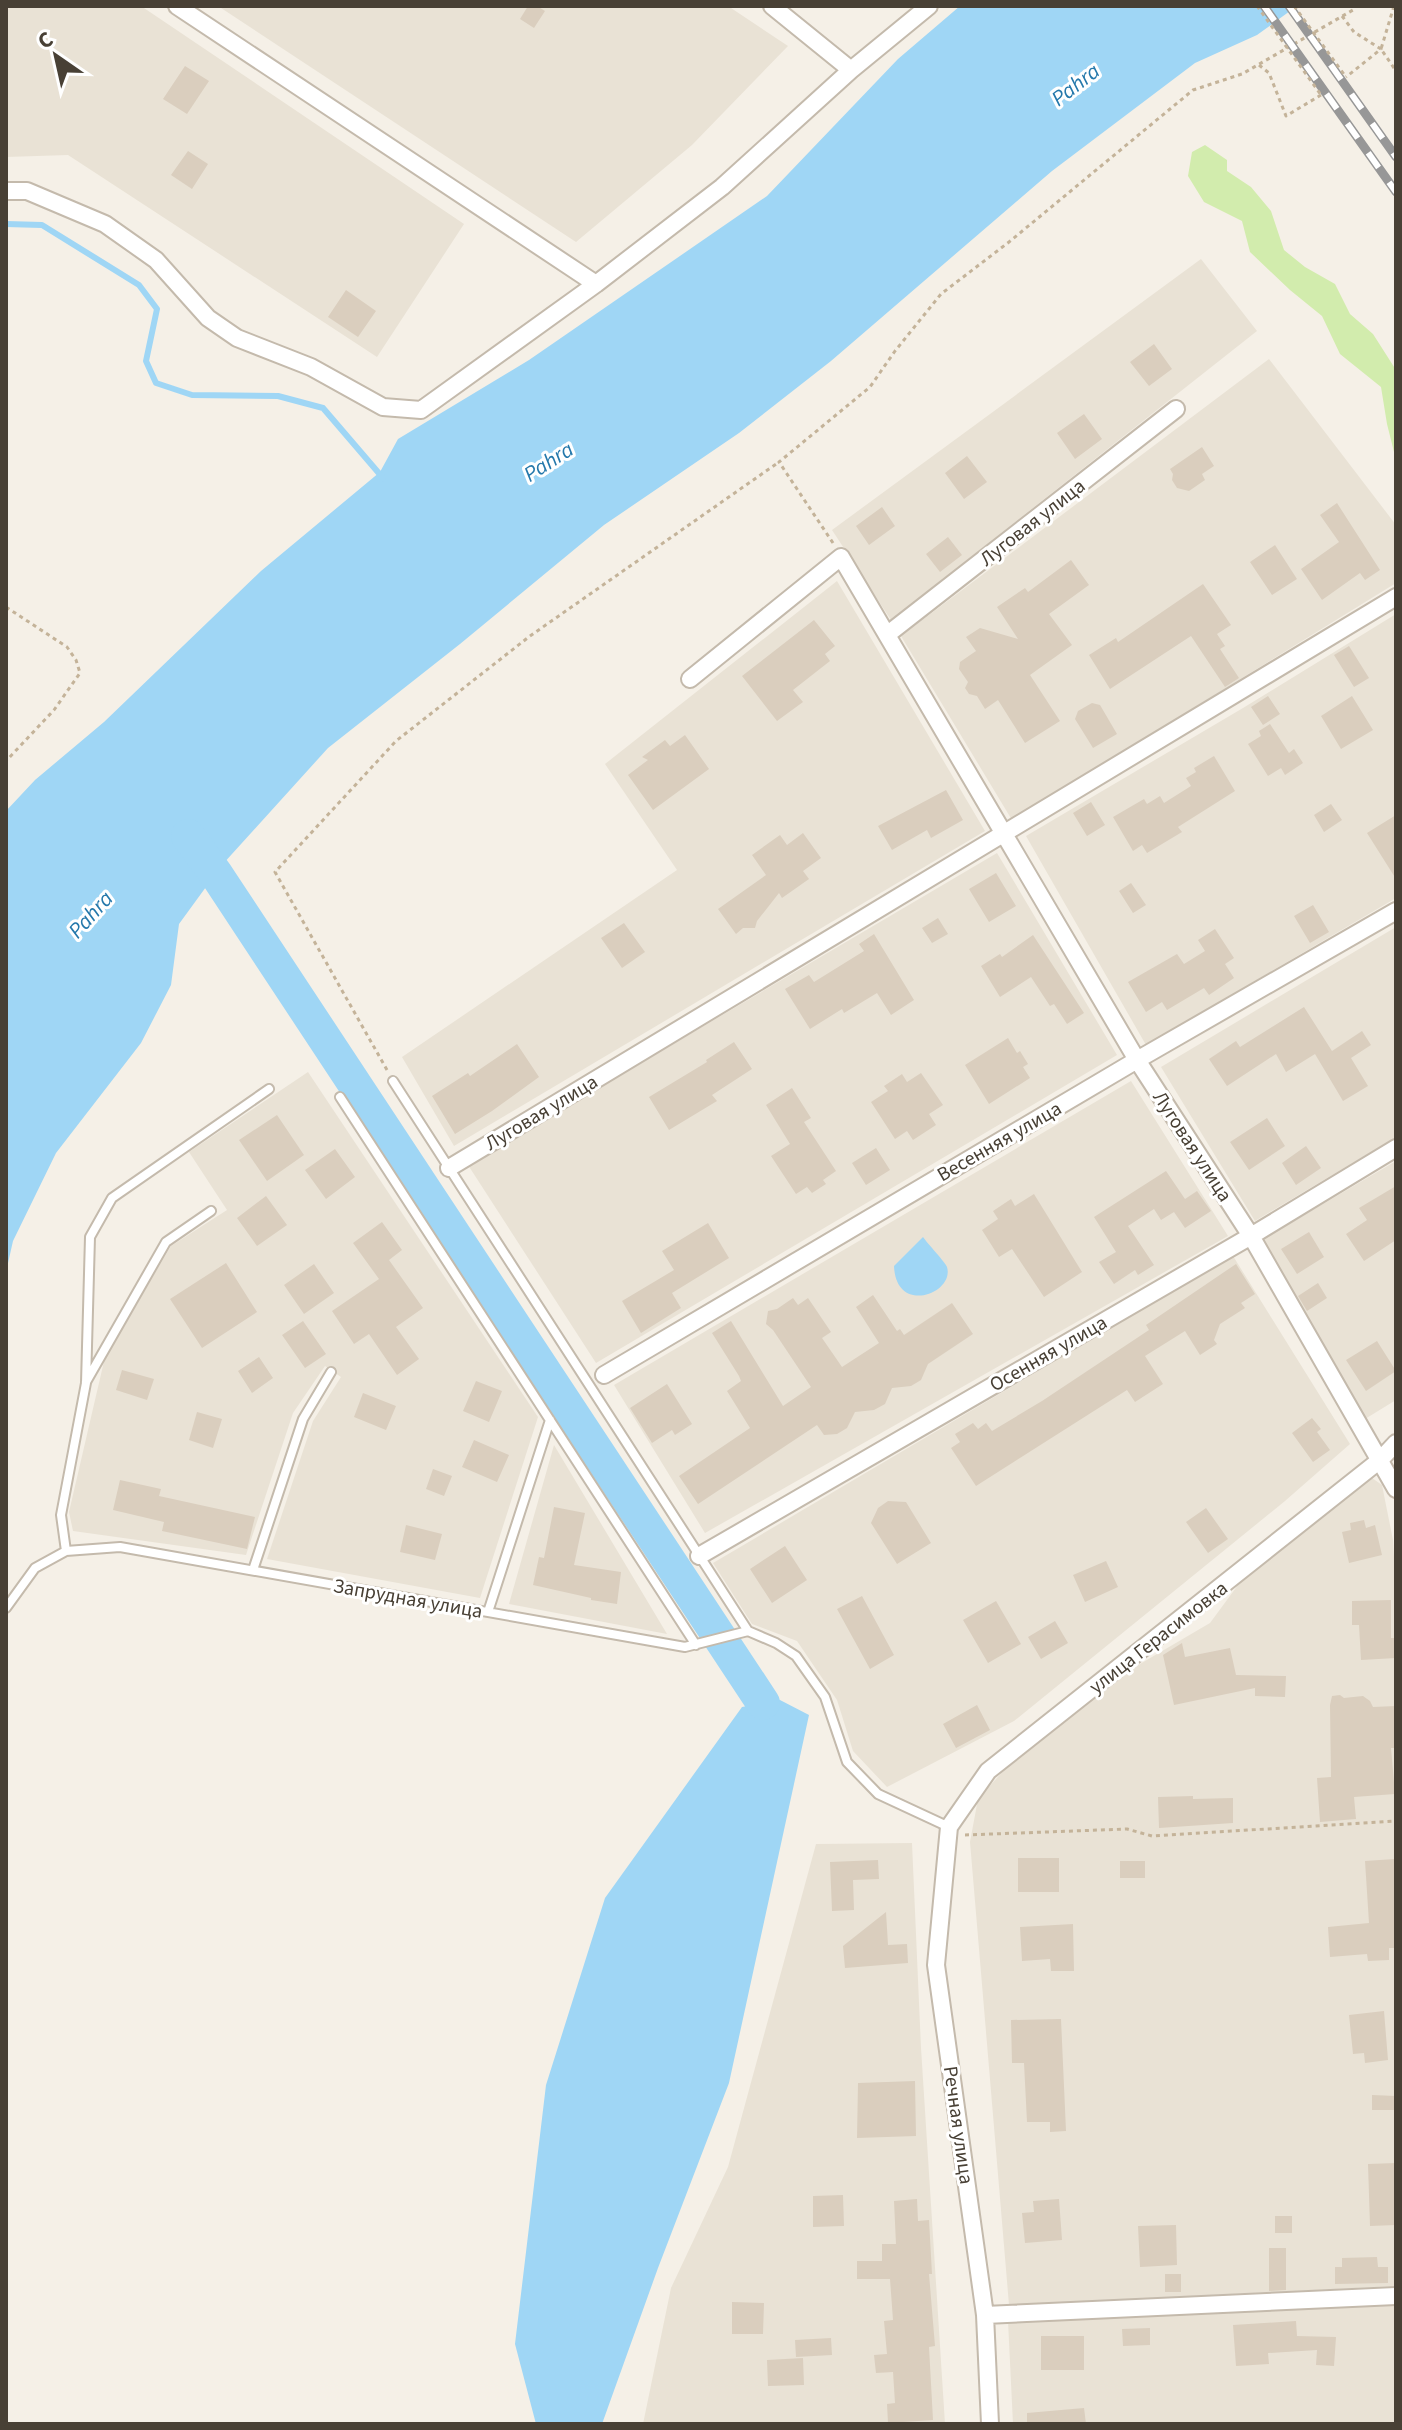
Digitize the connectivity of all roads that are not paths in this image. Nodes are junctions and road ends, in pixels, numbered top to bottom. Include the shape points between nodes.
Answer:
1 (177, 6) edge
2 (772, 6) edge
3 (929, 6) edge
4 (851, 70) junction
5 (6, 191) edge
6 (596, 284) junction
7 (1176, 409) dead end
8 (1396, 597) edge
9 (888, 634) junction
10 (690, 679) dead end
11 (1003, 834) junction
12 (1396, 911) edge
13 (1137, 1060) junction
14 (393, 1081) road end
15 (269, 1089) dead end
16 (340, 1097) dead end
17 (1396, 1148) edge
18 (449, 1168) junction
19 (211, 1211) dead end
20 (1251, 1236) junction
21 (331, 1372) dead end
22 (604, 1375) dead end
23 (86, 1383) junction
24 (550, 1420) junction
25 (1396, 1443) edge
26 (1380, 1460) junction
27 (1396, 1489) edge
28 (66, 1551) junction
29 (699, 1556) junction
30 (253, 1570) junction
31 (6, 1608) edge
32 (488, 1612) junction
33 (748, 1631) junction
34 (696, 1645) junction
35 (948, 1831) junction
36 (1396, 2296) edge
37 (985, 2315) junction
38 (990, 2424) edge

1 - 6 street
2 - 4 street
3 - 4 street
4 - 6 street via 722,187
5 - 6 street via 27,191 105,224 156,260 208,318 237,338 311,367 383,407 421,410
7 - 9 street, Луговая улица
8 - 11 street, Луговая улица
9 - 10 street, Луговая улица via 841,557
9 - 11 street, Луговая улица
11 - 13 street, Луговая улица
11 - 18 street, Луговая улица
12 - 13 street, Весенняя улица
13 - 20 street, Луговая улица
13 - 22 street, Весенняя улица
14 - 18 lane
15 - 23 lane via 112,1198 90,1237
16 - 24 lane
17 - 20 street, Осенняя улица
18 - 29 lane
19 - 23 lane via 166,1242
20 - 26 street, Луговая улица
20 - 29 street, Осенняя улица
21 - 30 lane via 303,1419
23 - 28 lane via 61,1515
24 - 32 lane
24 - 34 lane
25 - 26 street, улица Герасимовка
26 - 27 street, Луговая улица
26 - 35 street, улица Герасимовка via 988,1771
28 - 30 lane, Запрудная улица via 120,1547
28 - 31 lane via 35,1568
29 - 33 lane
30 - 32 lane, Запрудная улица
32 - 34 lane, Запрудная улица
33 - 34 lane, Запрудная улица
33 - 35 lane via 796,1656 825,1697 847,1762 878,1794
35 - 37 street, Речная улица via 936,1965
36 - 37 street
37 - 38 street, Речная улица

